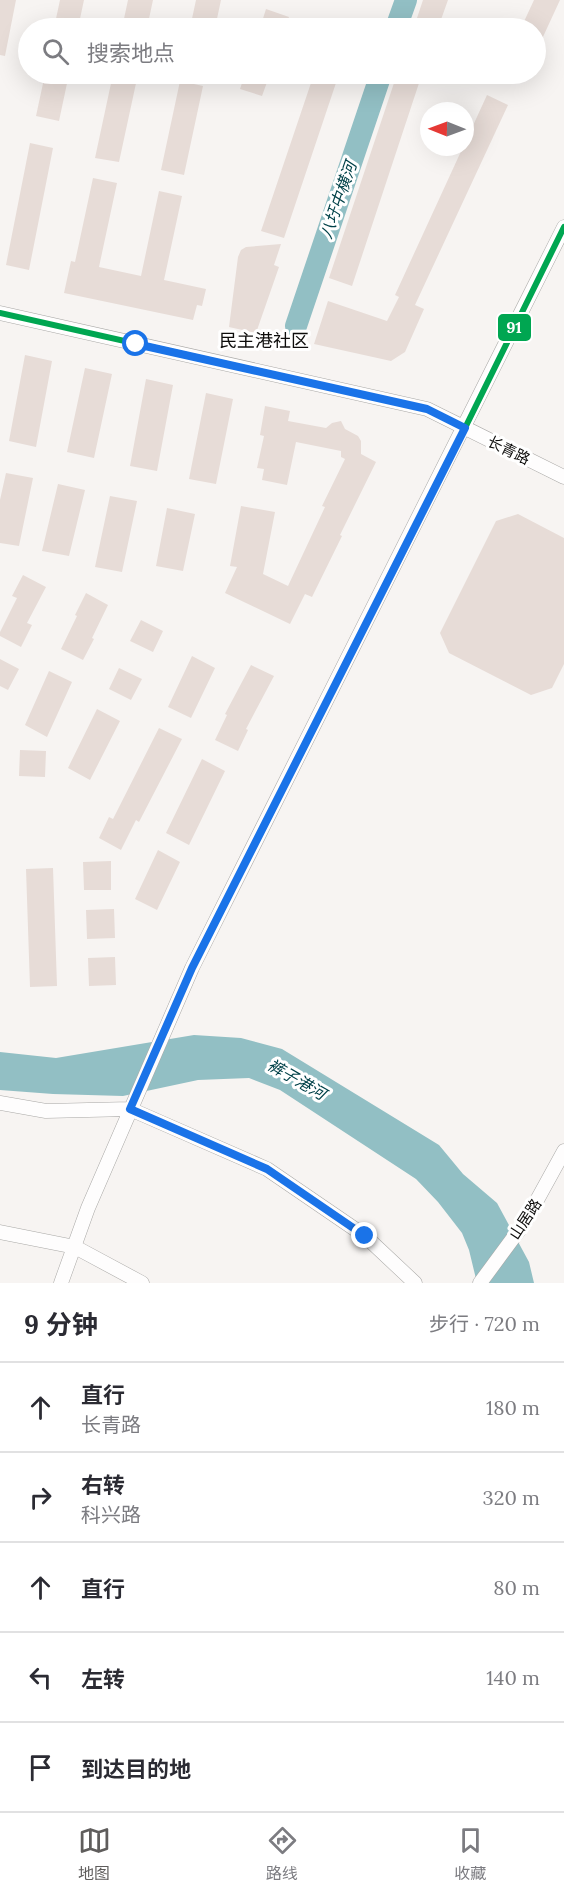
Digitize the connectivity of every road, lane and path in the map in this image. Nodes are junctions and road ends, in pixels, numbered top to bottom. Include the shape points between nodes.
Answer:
1 (564, 227) edge
2 (0, 313) edge
3 (465, 428) junction
4 (564, 477) edge
5 (0, 1103) edge
6 (133, 1103) junction
7 (564, 1151) edge
8 (560, 1169) edge
9 (0, 1232) edge
10 (75, 1247) junction
11 (61, 1283) edge
12 (142, 1283) edge
13 (415, 1283) edge
14 (480, 1283) edge

1 - 3 street
2 - 3 street, 长青路 via 427,409
3 - 4 street, 长青路
3 - 6 street via 192,968
5 - 6 street via 46,1111
6 - 10 street
6 - 13 street via 267,1169 365,1236
7 - 8 street, 山居路
8 - 14 street, 山居路
9 - 10 street
10 - 11 street
10 - 12 street

